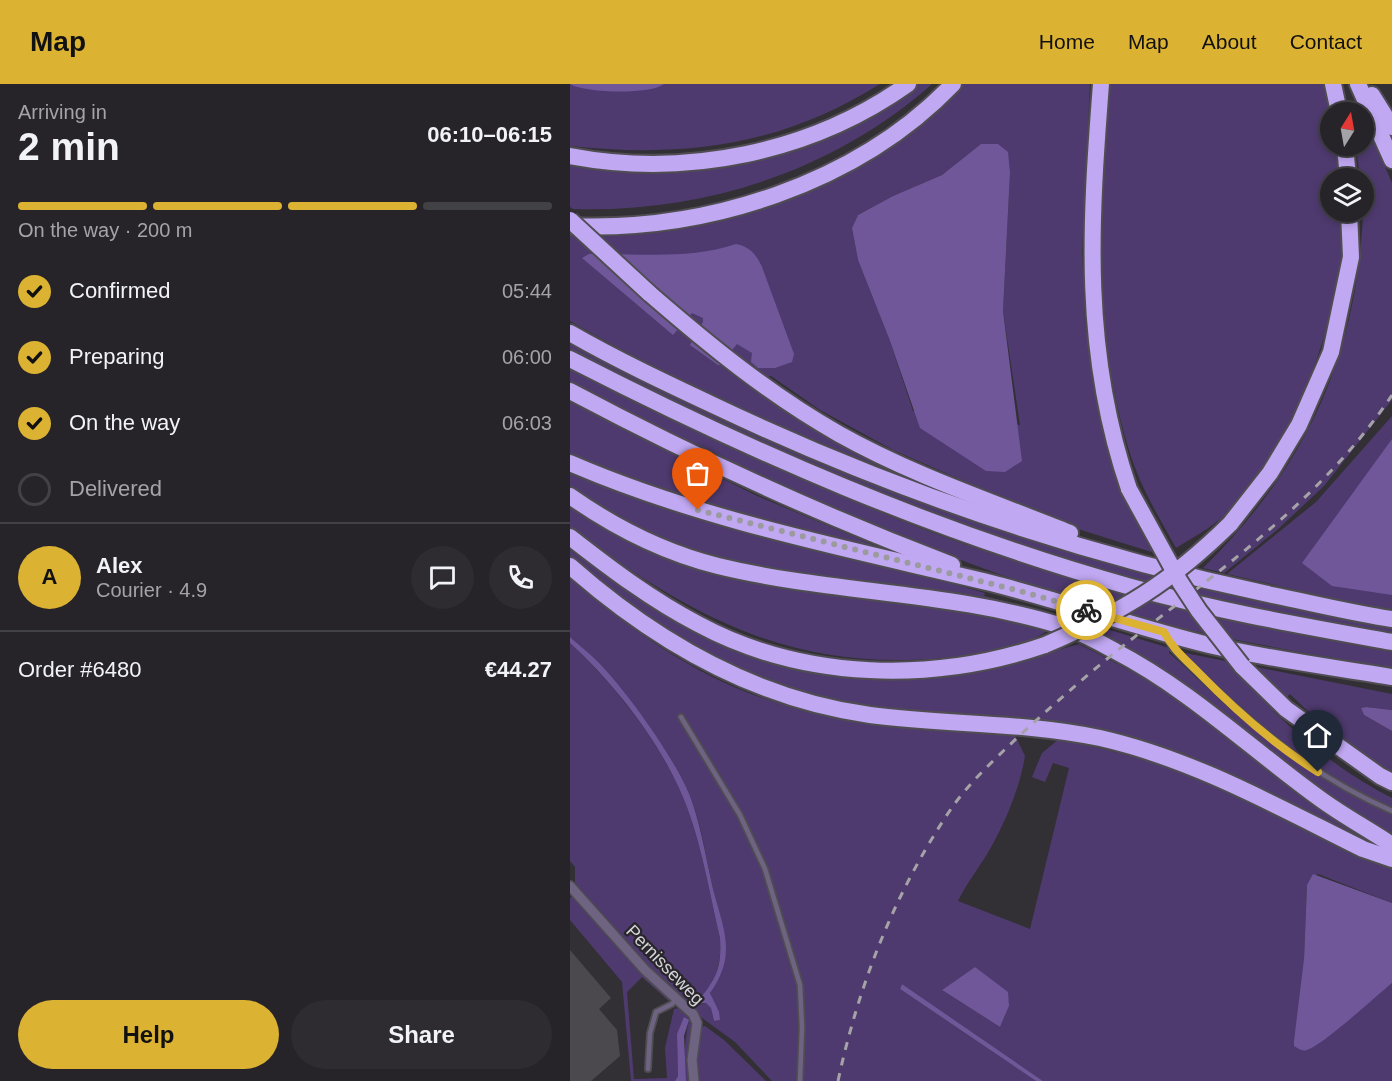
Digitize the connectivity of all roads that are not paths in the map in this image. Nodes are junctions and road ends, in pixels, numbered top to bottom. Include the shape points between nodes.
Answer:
1 (908, 84) edge
2 (953, 84) edge
3 (1101, 84) edge
4 (1333, 84) edge
5 (1358, 84) edge
6 (1365, 84) edge
7 (1337, 102) edge
8 (1392, 127) edge
9 (570, 156) edge
10 (1392, 160) edge
11 (570, 219) edge
12 (1349, 222) edge
13 (653, 223) junction
14 (570, 226) edge
15 (570, 333) edge
16 (570, 359) edge
17 (570, 391) edge
18 (570, 463) edge
19 (570, 496) edge
20 (570, 537) edge
21 (570, 566) edge
22 (1154, 568) junction
23 (1020, 591) junction
24 (1392, 619) edge
25 (1164, 632) junction
26 (1392, 642) edge
27 (1392, 677) edge
28 (681, 717) dead end
29 (1392, 782) edge
30 (1392, 811) edge
31 (1392, 845) edge
32 (1392, 859) edge
33 (570, 886) edge
34 (677, 998) junction
35 (648, 1070) dead end
36 (694, 1081) edge
37 (800, 1081) edge

1 - 9 highway via 860,114 760,151 661,166 610,164
2 - 13 highway via 906,124 856,158 817,178 773,197
3 - 29 highway, bridge via 1093,183 1092,304 1112,439 1129,489 1180,582 1242,666 1286,709
4 - 7 highway
5 - 10 highway
6 - 8 highway
11 - 13 highway
11 - 22 highway, bridge via 692,330 786,402 840,435
12 - 20 highway, bridge via 1351,257 1331,352 1299,426 1270,474 1230,524 1191,562 1133,603 1045,645 956,668 891,671 808,662 744,645 700,626
13 - 14 highway
15 - 22 highway via 779,437 858,470 1019,528
16 - 26 highway via 769,456 979,539 1133,587 1256,618
17 - 23 highway via 748,481
18 - 23 highway via 616,483 735,521
19 - 31 highway via 636,535 717,566 786,579 934,597 1068,628 1149,668 1319,798
21 - 32 highway via 651,630 710,665 785,696 868,714 1100,738 1174,760
22 - 24 highway
23 - 25 highway
25 - 27 highway via 1256,656
25 - 30 lane via 1173,649 1260,731 1330,779
28 - 37 lane via 740,814 765,869 800,985
33 - 34 street, Pernisseweg via 645,970
34 - 35 lane via 656,1012 650,1033
34 - 36 street, Pernisseweg via 697,1023 692,1060

